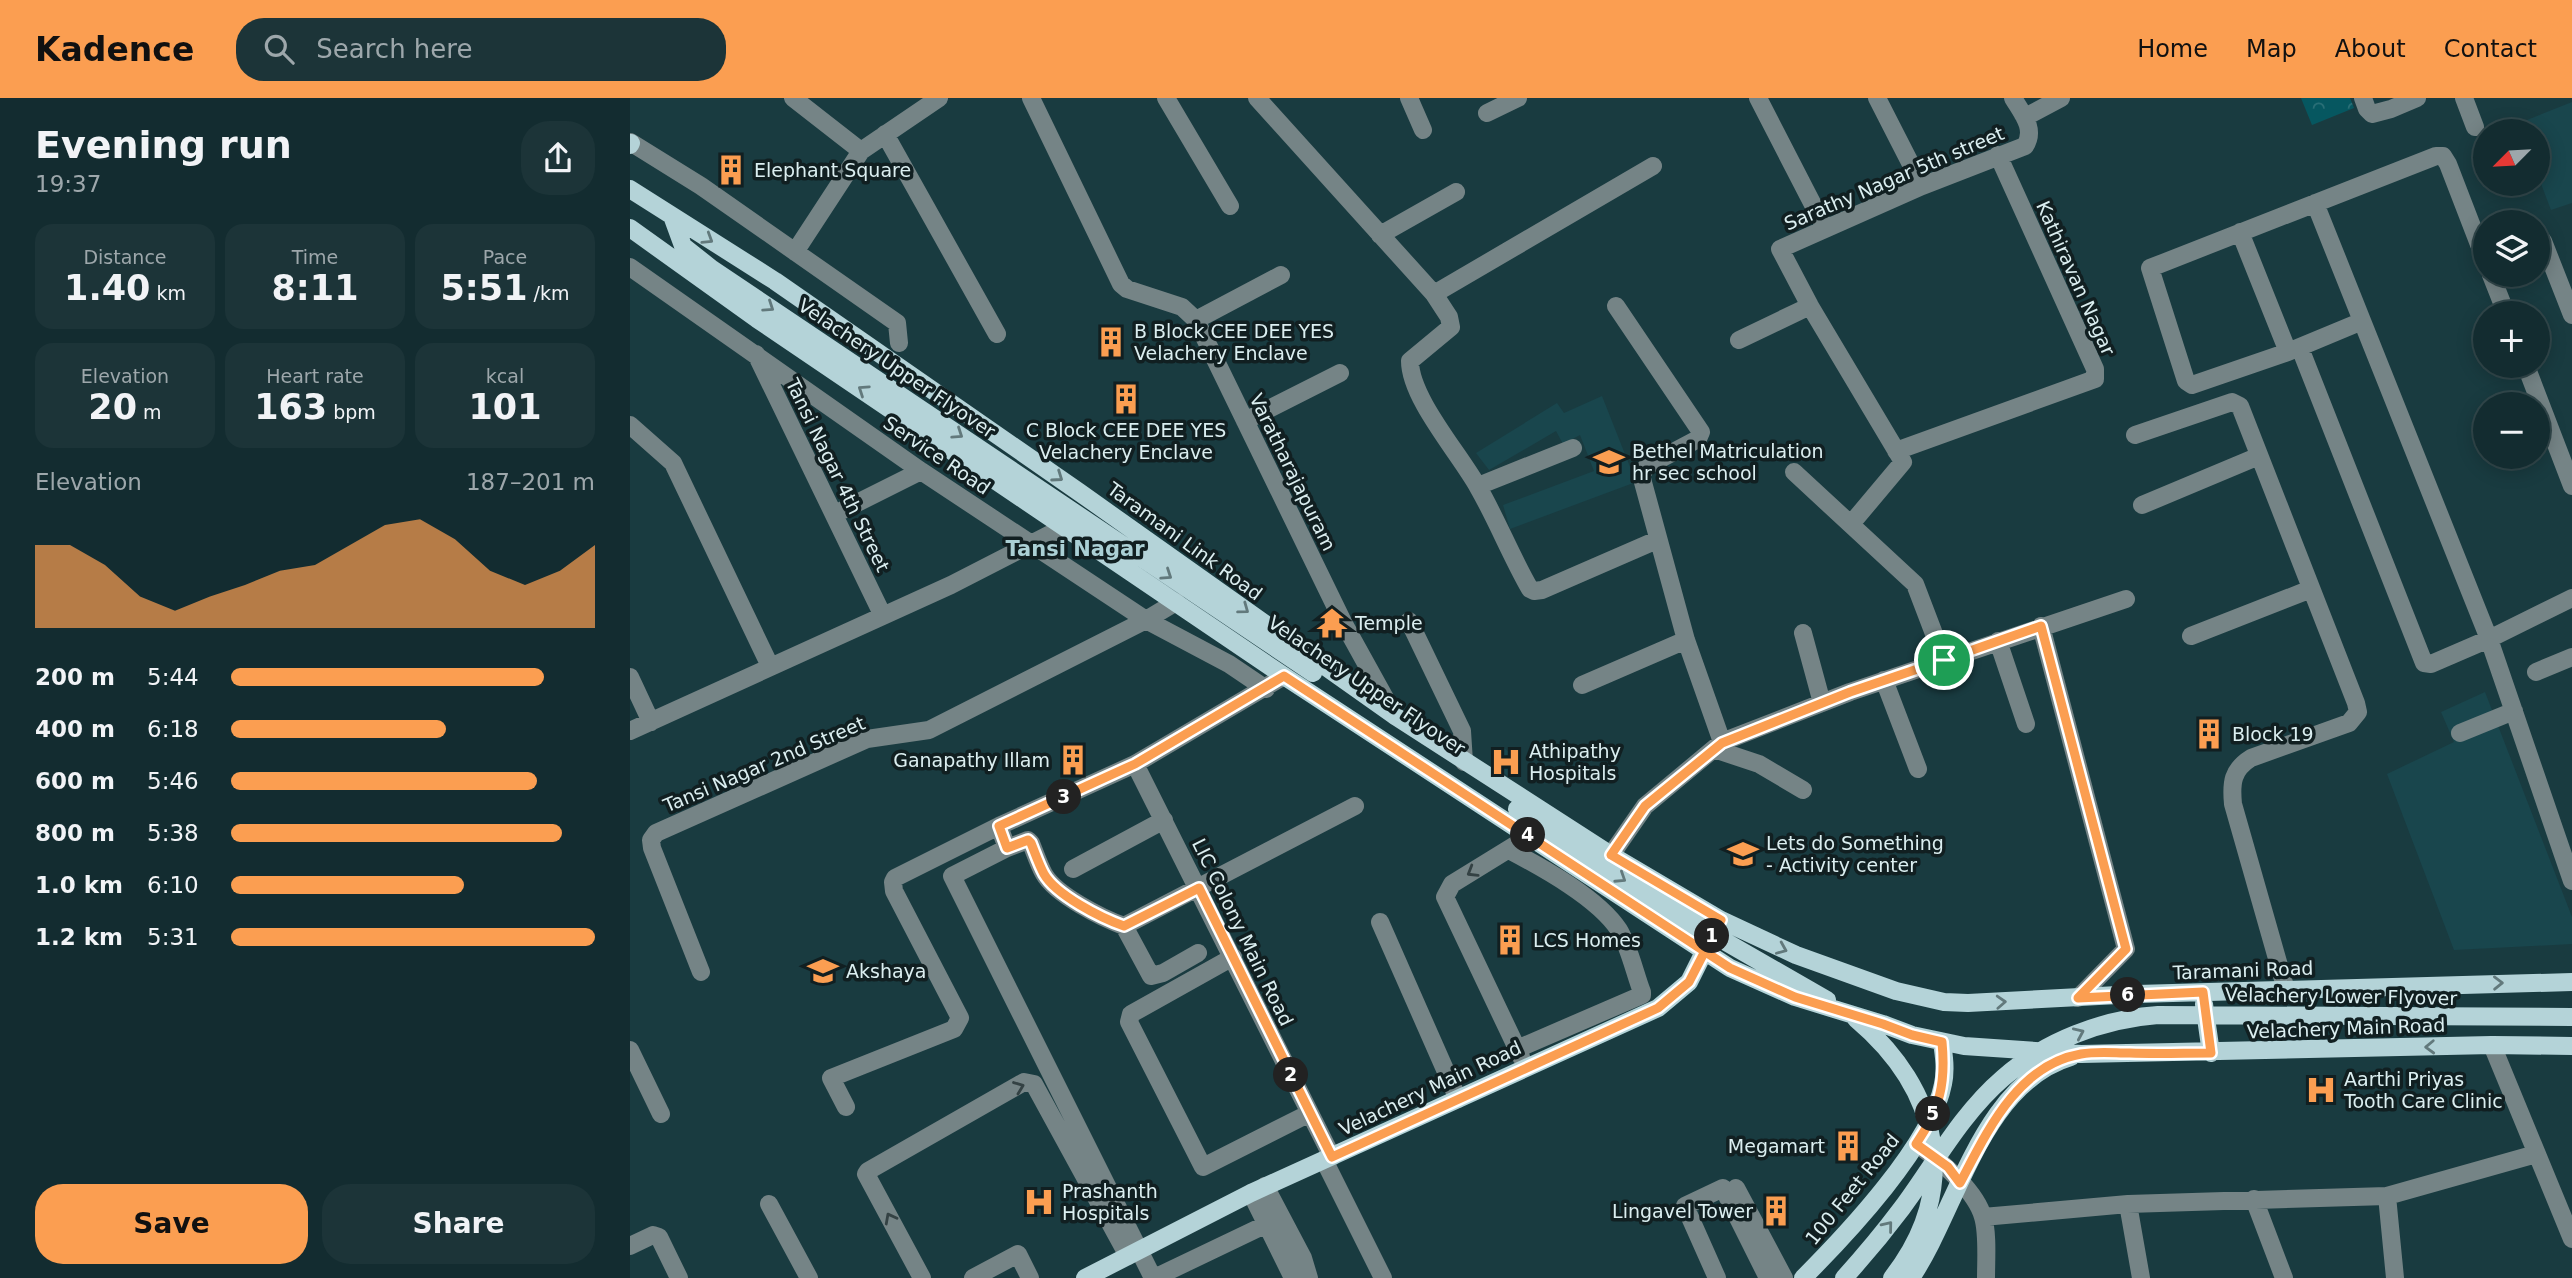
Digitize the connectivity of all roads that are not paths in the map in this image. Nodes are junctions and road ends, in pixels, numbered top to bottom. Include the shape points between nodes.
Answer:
1 (793, 98) edge
2 (939, 98) edge
3 (1166, 98) edge
4 (1257, 98) edge
5 (1409, 98) edge
6 (1518, 98) edge
7 (1758, 98) edge
8 (1877, 98) edge
9 (2013, 98) edge
10 (2060, 98) edge
11 (2363, 98) edge
12 (2417, 98) edge
13 (2464, 98) edge
14 (1037, 100) edge
15 (1487, 113) dead end
16 (2023, 115) junction
17 (2473, 122) edge
18 (1423, 130) dead end
19 (886, 134) junction
20 (630, 143) edge
21 (861, 151) junction
22 (1998, 155) junction
23 (1653, 166) dead end
24 (1922, 186) junction
25 (630, 189) edge
26 (1457, 192) dead end
27 (2315, 203) junction
28 (1230, 206) dead end
29 (672, 216) junction
30 (1825, 228) junction
31 (630, 229) edge
32 (2473, 230) edge
33 (2240, 232) junction
34 (1380, 235) junction
35 (794, 252) junction
36 (2550, 259) edge
37 (630, 267) edge
38 (1281, 275) dead end
39 (711, 278) junction
40 (1434, 294) junction
41 (1616, 306) dead end
42 (1810, 306) junction
43 (695, 311) junction
44 (2572, 315) edge
45 (1196, 320) junction
46 (2360, 322) junction
47 (997, 334) dead end
48 (1739, 340) dead end
49 (899, 343) dead end
50 (2294, 350) junction
51 (755, 352) junction
52 (1340, 373) dead end
53 (2531, 378) edge
54 (1245, 421) junction
55 (630, 425) edge
56 (2136, 435) dead end
57 (1573, 448) dead end
58 (1896, 451) junction
59 (2259, 456) junction
60 (921, 471) junction
61 (1794, 472) dead end
62 (1478, 486) junction
63 (2572, 486) edge
64 (2142, 505) dead end
65 (835, 514) junction
66 (1850, 524) junction
67 (1066, 526) junction
68 (1657, 540) junction
69 (1031, 543) junction
70 (2311, 589) junction
71 (2572, 597) edge
72 (2126, 599) dead end
73 (1176, 602) junction
74 (883, 616) junction
75 (1146, 620) junction
76 (1409, 621) dead end
77 (2041, 626) junction
78 (1803, 633) dead end
79 (2191, 636) dead end
80 (2489, 639) junction
81 (1686, 640) junction
82 (1998, 641) junction
83 (2572, 657) edge
84 (1944, 660) junction
85 (770, 666) junction
86 (2536, 672) dead end
87 (1284, 676) junction
88 (630, 677) edge
89 (1884, 680) junction
90 (1582, 685) dead end
91 (1266, 689) junction
92 (1822, 703) junction
93 (2514, 711) junction
94 (1395, 716) junction
95 (651, 722) junction
96 (2026, 724) dead end
97 (630, 731) edge
98 (2460, 733) dead end
99 (1718, 746) junction
100 (1464, 762) junction
101 (1135, 764) junction
102 (1918, 769) dead end
103 (1803, 790) dead end
104 (1355, 806) dead end
105 (1164, 820) junction
106 (999, 826) junction
107 (1530, 836) junction
108 (1007, 848) junction
109 (1509, 850) junction
110 (1611, 855) junction
111 (1073, 869) dead end
112 (2572, 881) edge
113 (1199, 888) junction
114 (1721, 920) junction
115 (1380, 922) dead end
116 (1124, 926) junction
117 (1704, 950) junction
118 (1198, 953) dead end
119 (1233, 957) junction
120 (701, 972) dead end
121 (2572, 982) edge
122 (2286, 990) junction
123 (2203, 992) junction
124 (2078, 998) junction
125 (2572, 1017) edge
126 (1942, 1042) junction
127 (2492, 1045) junction
128 (2572, 1046) edge
129 (630, 1049) edge
130 (1517, 1049) junction
131 (2211, 1053) junction
132 (2081, 1054) junction
133 (1525, 1067) junction
134 (1458, 1099) junction
135 (846, 1107) dead end
136 (661, 1114) dead end
137 (1310, 1114) junction
138 (1916, 1144) junction
139 (2536, 1154) junction
140 (1328, 1158) junction
141 (1960, 1183) junction
142 (1736, 1188) dead end
143 (1258, 1189) junction
144 (2387, 1196) junction
145 (2254, 1199) junction
146 (769, 1204) dead end
147 (2128, 1204) junction
148 (1983, 1217) junction
149 (1267, 1224) junction
150 (2572, 1239) edge
151 (630, 1246) edge
152 (1133, 1253) junction
153 (679, 1278) edge
154 (809, 1278) edge
155 (922, 1278) edge
156 (974, 1278) edge
157 (1030, 1278) edge
158 (1085, 1278) edge
159 (1153, 1278) edge
160 (1293, 1278) edge
161 (1309, 1278) edge
162 (1383, 1278) edge
163 (1717, 1278) edge
164 (1768, 1278) edge
165 (1784, 1278) edge
166 (1803, 1278) edge
167 (1844, 1278) edge
168 (1892, 1278) edge
169 (1911, 1278) edge
170 (1986, 1278) edge
171 (2141, 1278) edge
172 (2284, 1278) edge
173 (2395, 1278) edge

1 - 21 street
2 - 19 street
3 - 28 street
4 - 34 street
5 - 18 street
6 - 15 street
7 - 30 street
8 - 24 street
9 - 16 street
10 - 16 street
11 - 12 street via 2372,114
13 - 17 street
14 - 45 street via 1121,284 1182,307
16 - 22 street, Sarathy Nagar 5th street via 2030,138 2025,146
19 - 21 street
19 - 47 street
20 - 35 street
21 - 35 street
22 - 24 street, Sarathy Nagar 5th street
22 - 58 street, Kathiravan Nagar via 2095,369 2095,379
23 - 40 street
24 - 30 street, Sarathy Nagar 5th street
25 - 29 main road, Taramani Link Road
26 - 34 street
27 - 32 street via 2443,156
27 - 33 street
27 - 46 street
29 - 39 main road, Velachery Upper Flyover via 682,246
29 -> 94 main road, Taramani Link Road via 1079,492
30 - 42 street, Sarathy Nagar 5th street via 1780,249
31 - 39 main road
33 - 50 street
33 - 50 street via 2150,268 2186,381 2199,384
34 - 40 street
35 - 49 street via 897,323
36 - 44 street
37 - 43 street, Service Road
38 - 45 street
39 - 43 street
67 -> 39 main road
39 -> 168 main road, Velachery Upper Flyover via 1649,897 1830,1002 1872,1033 1893,1055 1916,1092 1932,1152 1932,1190 1923,1227
40 - 62 street via 1450,317 1451,327 1410,360 1410,375
41 - 68 street via 1700,432 1698,439 1642,471
42 - 48 street
42 - 58 street, Sarathy Nagar 5th street
43 - 51 street, Service Road
45 - 54 street, Varatharajapuram
46 - 50 street
46 - 80 street
50 - 80 street via 2424,663
51 - 60 street, Service Road
51 - 65 street, Tansi Nagar 4th Street
52 - 54 street
53 - 63 street
54 - 94 street, Varatharajapuram via 1343,622
55 - 85 street via 673,463
56 - 59 street via 2232,402 2239,406
57 - 62 street
58 - 66 street via 1903,462
59 - 64 street
59 - 70 street
60 - 65 street
60 - 69 street, Service Road
61 - 66 street
62 - 68 street via 1534,591
65 - 74 street, Tansi Nagar 4th Street
66 - 84 street via 1914,584
67 - 69 street
67 - 73 main road
68 - 81 street
69 - 74 street
69 - 75 street, Service Road
70 - 79 street
70 - 122 street via 2358,712 2349,723 2251,758 2239,766 2231,788
71 - 80 street
72 - 77 street
73 - 75 street, Tansi Nagar 2nd Street
73 - 87 main road
74 - 85 street
75 - 91 street, Service Road
75 - 120 street, Tansi Nagar 2nd Street via 929,730 867,739 656,833 652,848
76 - 100 street via 1462,731
77 - 82 street
77 - 124 street via 2126,949
78 - 92 street
80 - 93 street
81 - 90 street
81 - 99 street
82 - 84 street
82 - 96 street
83 - 86 street
84 - 89 street
85 - 95 street
87 - 91 street
87 - 107 main road
88 - 95 street
89 - 92 street
89 - 102 street
91 - 101 street
92 - 99 street
93 - 98 street
93 - 112 street
94 - 100 main road, Taramani Link Road
95 - 97 street
99 - 103 street
99 - 110 street via 1645,806
100 - 110 main road, Taramani Link Road
101 - 105 street, LIC Colony Main Road
101 - 106 street
104 - 113 street
105 - 111 street
105 - 113 street, LIC Colony Main Road
106 - 108 street
106 - 135 street via 893,882 960,1018 954,1029 831,1078
107 - 109 street
107 - 117 main road
108 - 116 street via 1028,840 1045,876 1099,917
108 - 152 street via 952,876
109 -> 130 street via 1452,884 1445,897
109 - 130 street via 1592,902 1619,931 1642,992
110 - 114 main road, Taramani Link Road
113 - 116 street
113 - 119 street, LIC Colony Main Road
114 - 117 main road, Velachery Main Road
114 -> 124 main road, Taramani Road via 1847,975 1929,1000 1968,1003
115 - 134 street
116 - 118 street via 1151,976
117 - 126 main road, Velachery Main Road via 1773,989
117 - 133 main road, Velachery Main Road via 1689,982 1658,1008
119 - 137 street, LIC Colony Main Road
119 - 137 street via 1130,1014 1129,1022 1203,1167
122 -> 121 main road, Taramani Road
122 - 123 main road, Taramani Road
123 - 124 main road, Taramani Road
123 - 131 main road
167 -> 125 main road, Velachery Lower Flyover via 1989,1091 2031,1057 2087,1030 2124,1019 2158,1016
126 - 132 main road, Velachery Main Road
126 - 138 main road, 100 Feet Road via 1944,1083
127 - 128 main road, Velachery Main Road
127 -> 131 main road, Velachery Main Road
127 - 139 street
129 - 136 street
130 - 133 street
131 - 132 main road, Velachery Main Road
132 - 141 main road via 2047,1066 2012,1097 1981,1141
133 - 134 main road, Velachery Main Road
134 - 140 main road, Velachery Main Road
137 - 140 street, LIC Colony Main Road
138 - 141 street via 1948,1167
138 - 166 main road, 100 Feet Road via 1880,1193
139 - 144 street
139 - 150 street
140 - 143 main road, Velachery Main Road
140 - 162 street, LIC Colony Main Road
141 - 148 street
141 - 169 main road
142 - 165 street
143 - 149 street
143 - 152 main road, Velachery Main Road
143 - 161 street via 1303,1258
144 - 145 street
144 - 173 street
145 - 147 street
145 - 172 street
146 - 154 street
147 - 148 street
147 - 171 street
148 - 170 street
149 - 159 street
149 - 160 street
151 - 153 street via 653,1235 659,1237
155 -> 152 street via 866,1174 1024,1082 1034,1084
152 - 158 main road, Velachery Main Road
152 - 159 street
156 - 157 street via 1018,1254
163 - 164 street via 1685,1206 1723,1188

